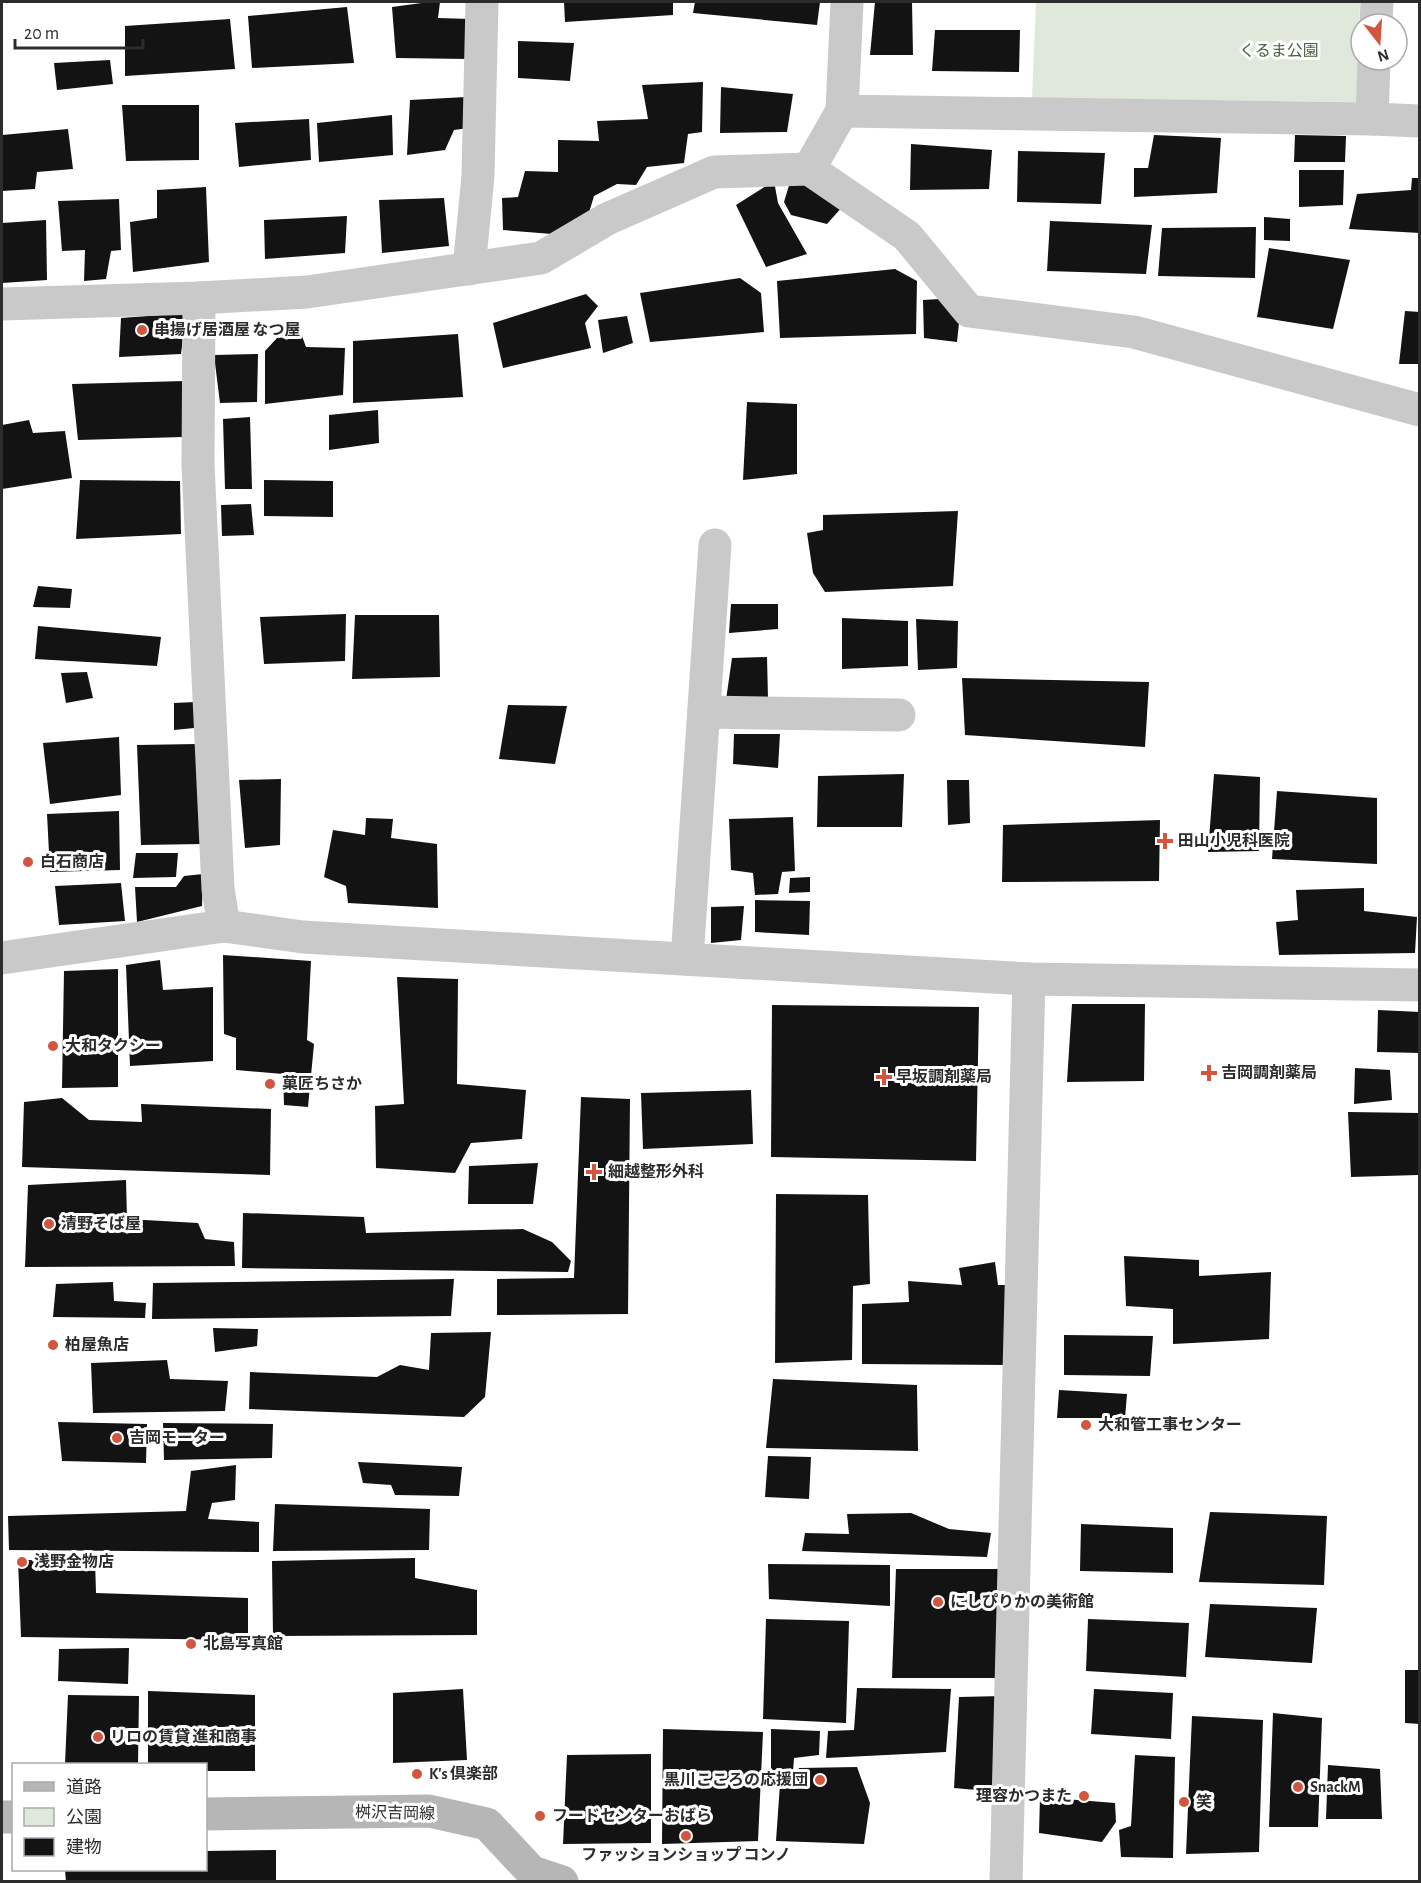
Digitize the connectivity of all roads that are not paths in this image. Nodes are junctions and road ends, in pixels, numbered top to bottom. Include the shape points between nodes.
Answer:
1 (482, 2) edge
2 (847, 2) edge
3 (1374, 72) edge
4 (842, 111) junction
5 (1372, 119) junction
6 (1419, 121) edge
7 (809, 169) junction
8 (469, 269) junction
9 (198, 298) junction
10 (2, 304) edge
11 (1419, 410) edge
12 (715, 545) dead end
13 (704, 712) junction
14 (899, 715) dead end
15 (224, 926) junction
16 (2, 958) edge
17 (687, 959) junction
18 (1029, 980) junction
19 (1419, 985) edge
20 (207, 1814) edge
21 (562, 1881) edge
22 (1006, 1881) edge

1 - 8 street via 478,176
2 - 4 street
3 - 5 street
4 - 5 street
4 - 7 street
5 - 6 street
7 - 8 street via 714,172 607,219 541,258
7 - 11 street via 907,236 969,311 1134,332
8 - 9 street via 307,292
9 - 10 street
9 - 15 street via 198,464 218,889
12 - 13 street
13 - 14 street
13 - 17 street
15 - 16 street
15 - 17 street via 303,937
17 - 18 street
18 - 19 street
18 - 22 street
20 - 21 main road, 桝沢吉岡線 via 429,1811 488,1824 532,1872

